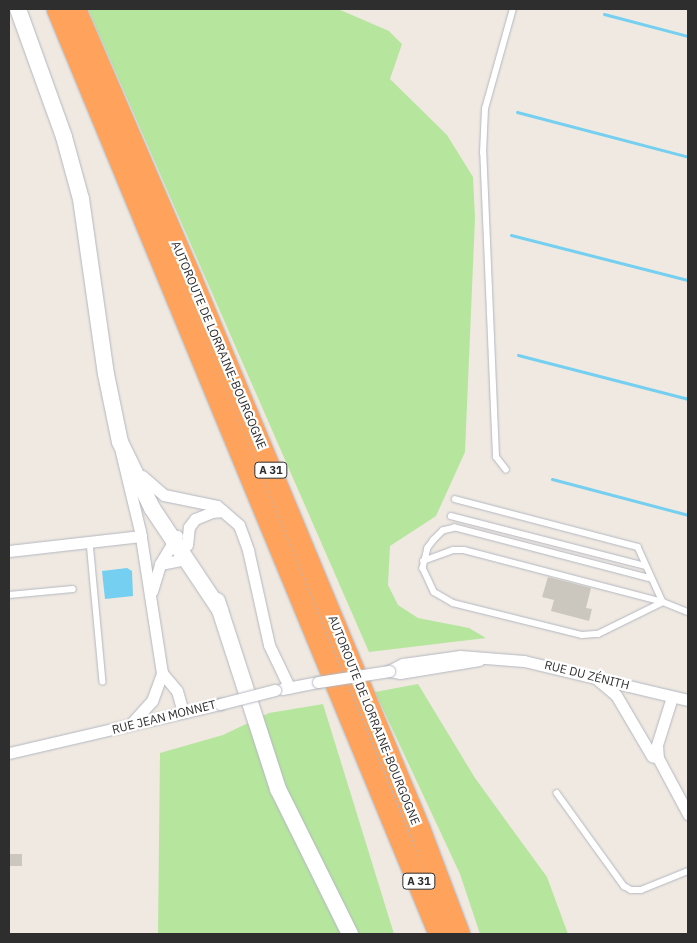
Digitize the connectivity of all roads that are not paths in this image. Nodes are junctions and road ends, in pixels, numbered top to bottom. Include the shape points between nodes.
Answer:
1 (18, 9) edge
2 (57, 9) edge
3 (75, 9) edge
4 (513, 9) edge
5 (119, 435) junction
6 (506, 470) dead end
7 (142, 476) junction
8 (455, 499) dead end
9 (223, 511) junction
10 (451, 516) dead end
11 (141, 536) junction
12 (90, 542) junction
13 (181, 545) junction
14 (9, 551) edge
15 (423, 561) junction
16 (160, 564) junction
17 (646, 566) junction
18 (651, 580) junction
19 (73, 589) dead end
20 (9, 595) edge
21 (663, 602) junction
22 (151, 603) junction
23 (688, 612) edge
24 (162, 673) junction
25 (595, 677) junction
26 (103, 681) dead end
27 (318, 682) joint
28 (289, 687) junction
29 (672, 697) junction
30 (688, 700) edge
31 (183, 712) junction
32 (129, 725) junction
33 (9, 753) edge
34 (658, 758) junction
35 (557, 793) dead end
36 (688, 814) edge
37 (688, 870) edge
38 (350, 934) edge
39 (440, 934) edge
40 (459, 934) edge

1 - 5 street via 64,136 81,199 106,374
2 - 39 highway, AUTOROUTE DE LORRAINE-BOURGOGNE / A 31
3 - 40 highway, AUTOROUTE DE LORRAINE-BOURGOGNE / A 31 via 190,276 419,828
4 - 6 lane via 485,109 483,153 496,457 498,464
5 - 7 street
5 - 11 street
5 - 13 street via 152,508
7 - 9 street via 164,495 210,504
7 - 13 street
8 - 17 lane via 638,547
9 - 13 street via 195,519
9 - 28 street via 235,520 245,538 269,645
10 - 17 lane
11 - 12 street
11 - 22 street
12 - 14 street
12 - 26 lane
13 - 16 street
13 - 16 street
13 - 38 street via 209,583 278,789
15 - 18 lane via 434,540 443,532 456,528
15 - 21 lane via 453,550 464,550
15 - 21 lane via 428,585 453,603 582,636 598,634
16 - 22 street
17 - 18 lane
18 - 21 lane
19 - 20 lane
21 - 23 lane
22 - 24 street
24 - 31 street via 177,692
24 - 32 street via 152,701
25 - 27 street, RUE DU ZÉNITH, bridge via 542,664 460,656
25 - 29 street, RUE DU ZÉNITH
25 - 34 street via 616,695 652,756
27 - 28 street, RUE JEAN MONNET
28 - 31 street, RUE JEAN MONNET, bridge
29 - 30 street, RUE DU ZÉNITH
29 - 34 street via 657,745
31 - 32 street, RUE JEAN MONNET
32 - 33 street, RUE JEAN MONNET
34 - 36 street
35 - 37 lane via 624,886 641,890

